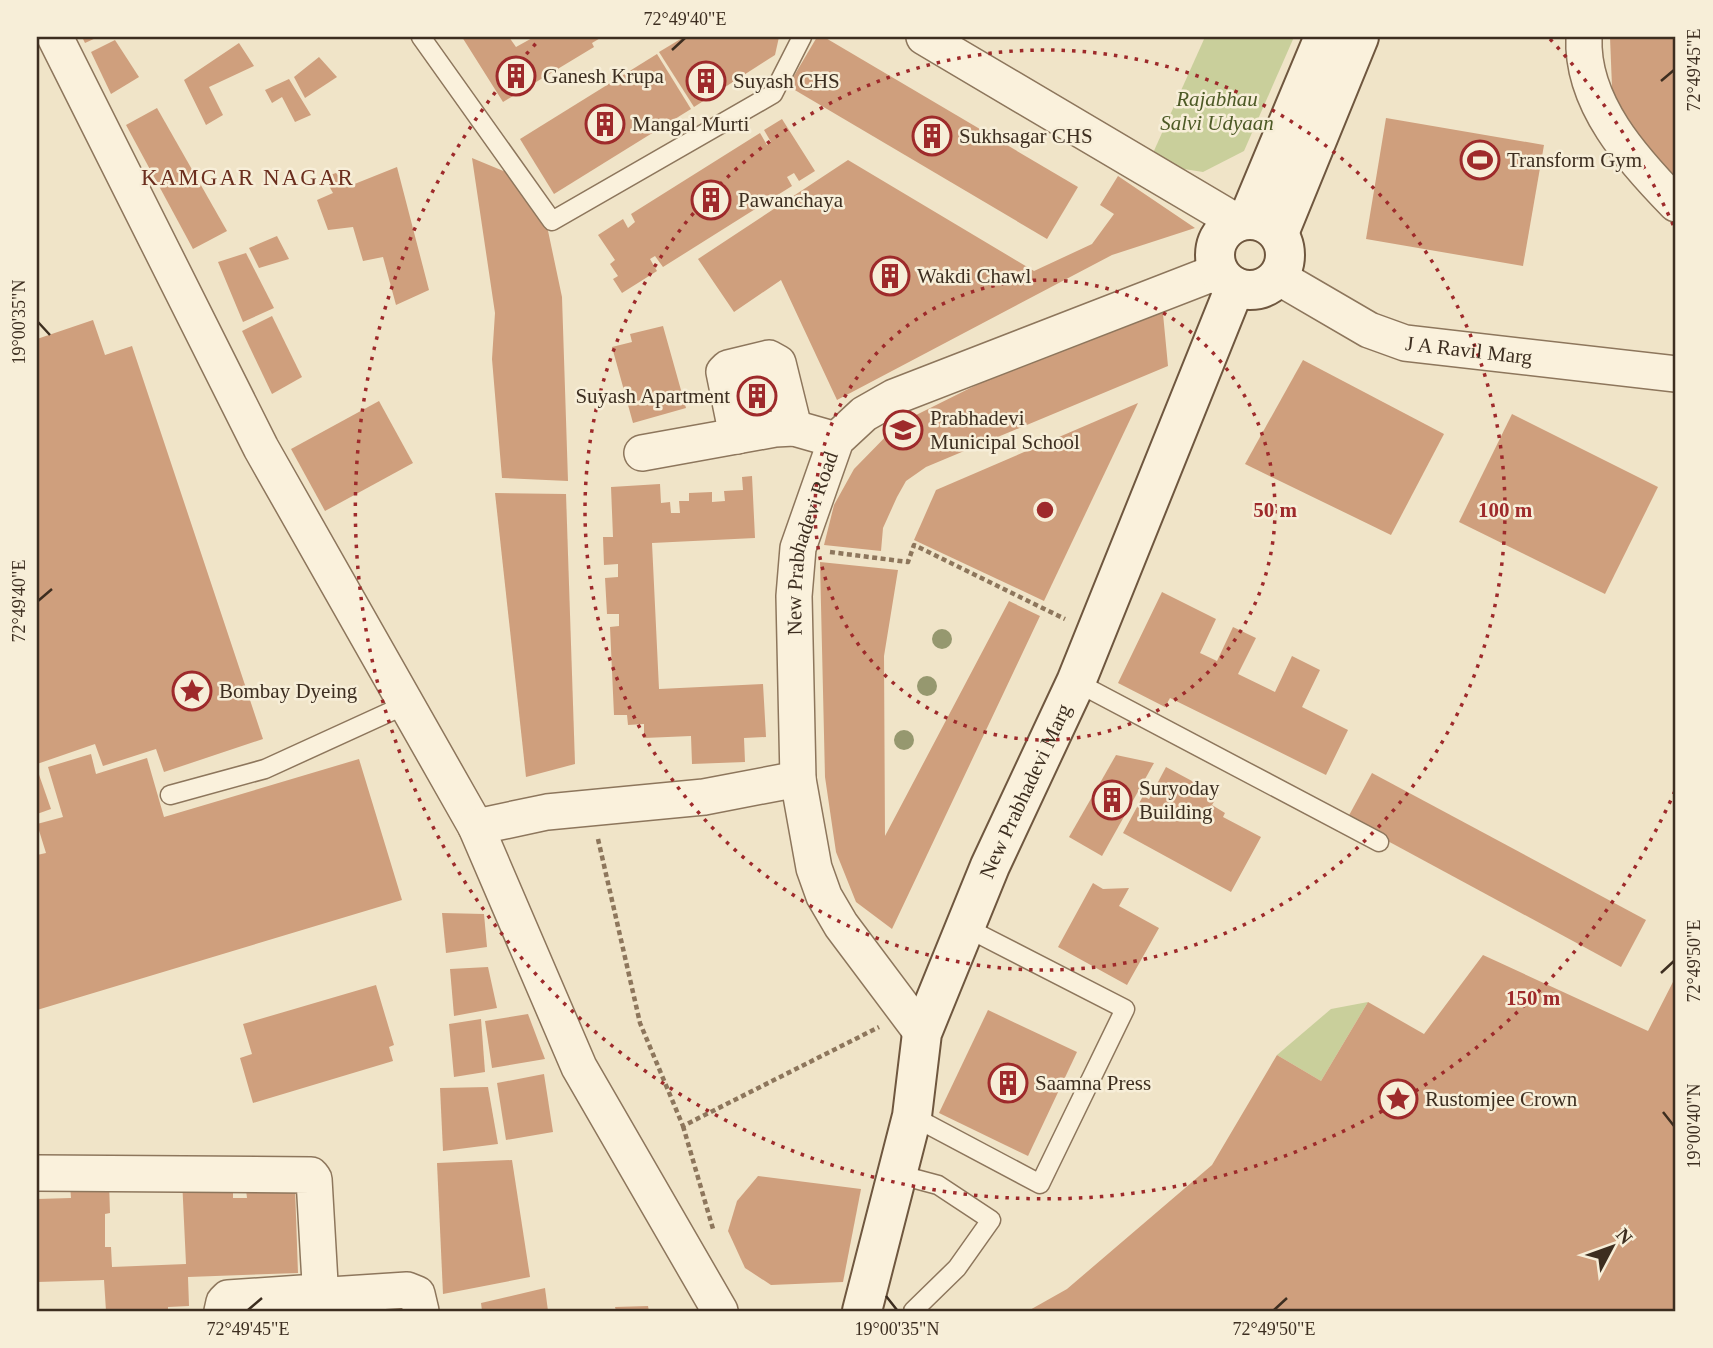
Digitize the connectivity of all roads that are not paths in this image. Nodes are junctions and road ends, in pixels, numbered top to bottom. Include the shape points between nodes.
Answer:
1 (55, 37) edge
2 (421, 37) edge
3 (802, 37) edge
4 (925, 37) edge
5 (1324, 37) edge
6 (1359, 37) edge
7 (1584, 37) edge
8 (1676, 204) edge
9 (1255, 224) junction
10 (1278, 277) junction
11 (1227, 279) junction
12 (1676, 373) edge
13 (794, 428) junction
14 (737, 436) junction
15 (836, 440) junction
16 (642, 453) dead end
17 (1076, 682) junction
18 (405, 705) junction
19 (798, 779) junction
20 (170, 794) dead end
21 (476, 827) junction
22 (1379, 842) dead end
23 (967, 928) junction
24 (913, 1022) junction
25 (912, 1116) junction
26 (37, 1173) edge
27 (897, 1174) junction
28 (222, 1311) edge
29 (320, 1311) edge
30 (421, 1311) edge
31 (720, 1311) edge
32 (862, 1311) edge
33 (914, 1311) edge

1 - 18 street via 261,448
2 - 3 lane via 552,221 773,94
4 - 9 street
5 - 9 main road, New Prabhadevi Marg
6 - 9 main road, New Prabhadevi Marg
7 - 8 street via 1596,97 1620,142
9 - 10 main road, New Prabhadevi Marg via 1286,255
9 - 11 main road, New Prabhadevi Marg via 1219,237 1215,260
10 - 11 main road via 1259,290
10 - 12 street, J A Ravil Marg via 1370,330 1405,343
11 - 15 street, New Prabhadevi Road via 894,397 864,414
11 - 17 main road, New Prabhadevi Marg
13 - 14 street
13 - 14 street via 778,363 769,358 724,372
13 - 15 street
14 - 16 street
15 - 19 street, New Prabhadevi Road via 798,548 793,596
17 - 22 lane
17 - 23 main road, New Prabhadevi Marg via 989,866
18 - 20 lane via 265,769
18 - 21 street
19 - 21 street via 704,797 547,813
19 - 24 street, New Prabhadevi Road via 814,868 824,896
21 - 31 street via 579,1067
23 - 24 main road, New Prabhadevi Marg
23 - 25 lane via 1125,1009 1040,1184
24 - 25 main road, New Prabhadevi Marg
25 - 27 main road, New Prabhadevi Marg
26 - 28 street via 311,1175 320,1283 316,1292 228,1298
27 - 32 main road, New Prabhadevi Marg
27 - 33 lane via 938,1185 992,1220 957,1268
29 - 30 street via 330,1295 407,1290 417,1294

